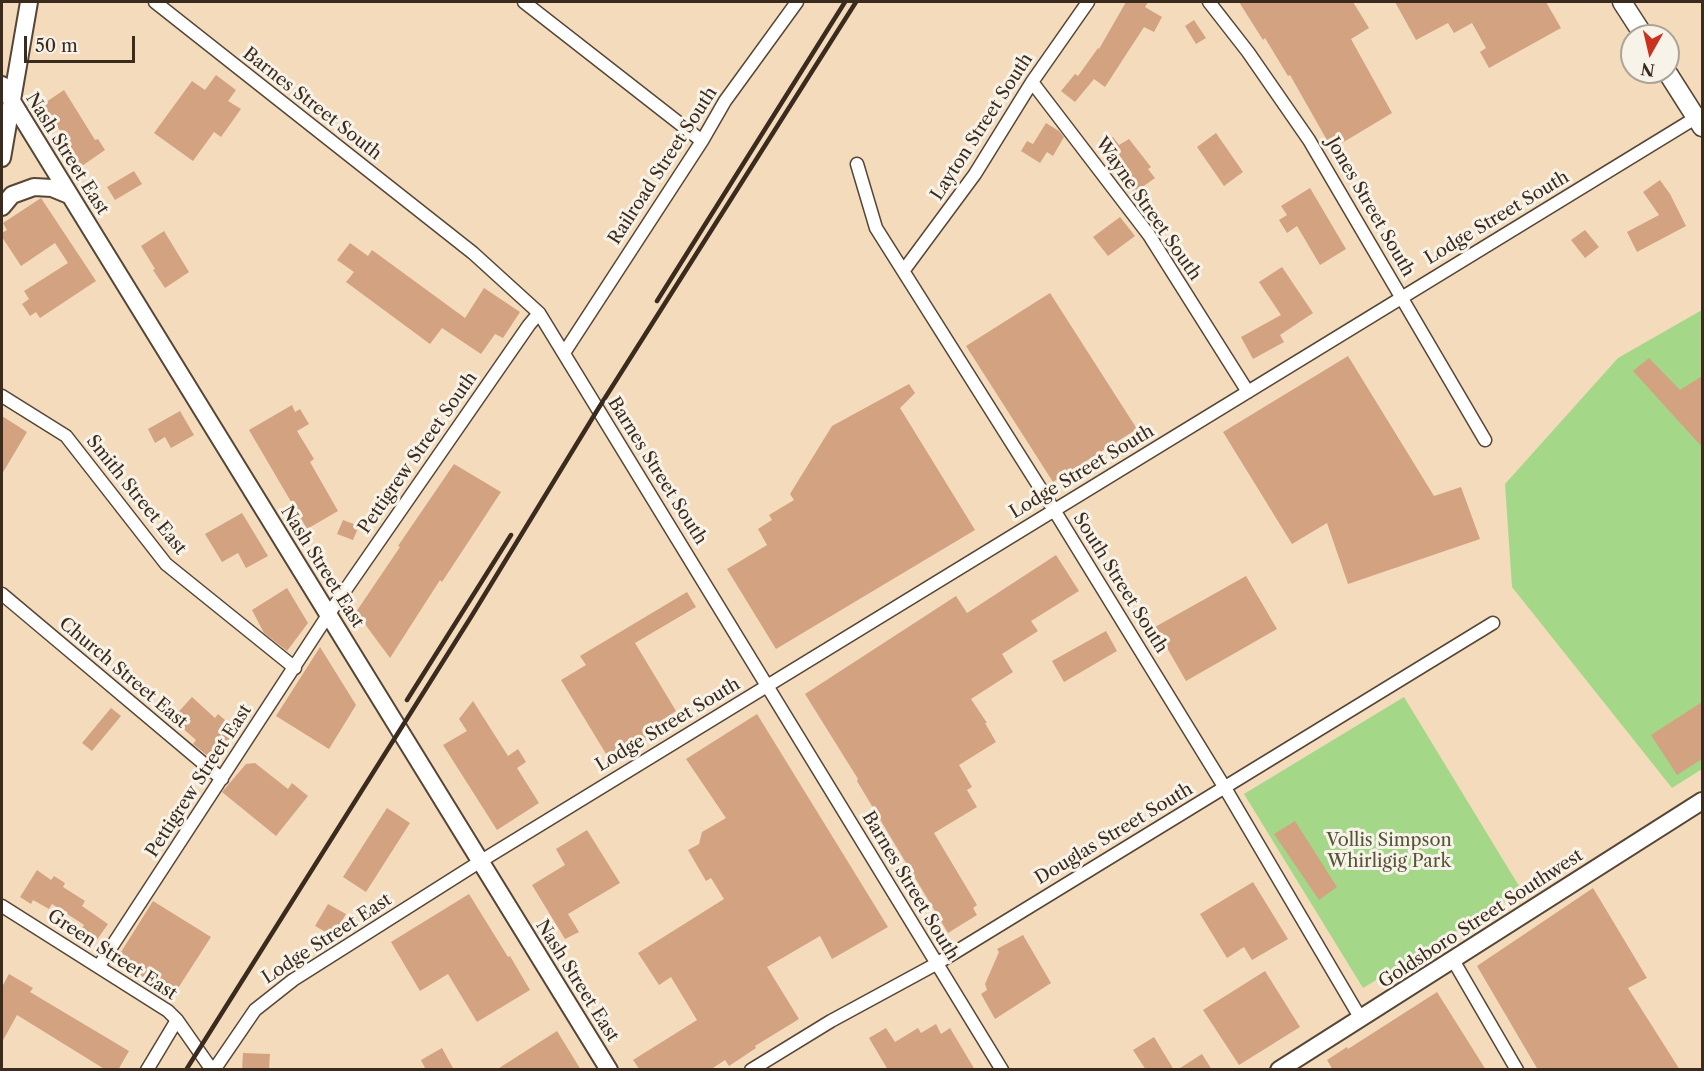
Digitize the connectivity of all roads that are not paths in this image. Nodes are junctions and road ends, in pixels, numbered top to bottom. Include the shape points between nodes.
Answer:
1 (30, 2) edge
2 (155, 2) edge
3 (524, 2) edge
4 (797, 2) edge
5 (1088, 2) edge
6 (1209, 2) edge
7 (1622, 2) edge
8 (1636, 24) edge
9 (1032, 82) junction
10 (1675, 84) edge
11 (2, 85) edge
12 (11, 100) junction
13 (1700, 119) edge
14 (702, 141) junction
15 (2, 158) edge
16 (857, 164) dead end
17 (69, 195) junction
18 (2, 207) edge
19 (904, 270) junction
20 (1402, 297) junction
21 (539, 313) junction
22 (564, 353) junction
23 (1248, 392) junction
24 (2, 396) edge
25 (1485, 440) dead end
26 (1054, 510) junction
27 (2, 594) edge
28 (328, 615) junction
29 (1493, 623) dead end
30 (295, 668) junction
31 (767, 686) junction
32 (222, 779) junction
33 (1225, 789) junction
34 (1702, 803) edge
35 (481, 861) junction
36 (2, 906) edge
37 (1453, 960) junction
38 (936, 964) junction
39 (99, 966) junction
40 (1361, 1018) junction
41 (177, 1020) junction
42 (147, 1070) edge
43 (213, 1070) edge
44 (609, 1070) edge
45 (751, 1070) edge
46 (1002, 1070) edge
47 (1279, 1070) edge
48 (1517, 1070) edge

1 - 12 main road
2 - 21 street, Barnes Street South via 473,253
3 - 14 street
4 - 14 street, Railroad Street South via 725,101
5 - 9 street, Layton Street South
6 - 20 street, Jones Street South via 1298,123
7 - 8 main road
9 - 19 street, Layton Street South via 975,174
9 - 23 street, Wayne Street South via 1149,235
10 - 13 main road
11 - 12 main road, Nash Street East
12 - 15 main road
12 - 17 main road, Nash Street East
13 - 20 street, Lodge Street South
14 - 22 street, Railroad Street South
16 - 19 street, South Street South via 876,228
17 - 18 main road via 52,188 34,187 12,195
17 - 28 main road, Nash Street East
19 - 26 street, South Street South
20 - 23 street, Lodge Street South
20 - 25 street, Jones Street South
21 - 22 street, Barnes Street South
21 - 28 street, Pettigrew Street South
22 - 31 street, Barnes Street South
23 - 26 street, Lodge Street South
24 - 30 street, Smith Street East via 66,436 166,564
26 - 31 street, Lodge Street South
26 - 33 street, South Street South
27 - 32 street, Church Street East
28 - 30 street, Pettigrew Street East
28 - 35 main road, Nash Street East
29 - 33 street, Douglas Street South
30 - 32 street, Pettigrew Street East
31 - 35 street, Lodge Street South
31 - 38 street, Barnes Street South
32 - 39 street, Pettigrew Street East
33 - 38 street, Douglas Street South
33 - 40 street, South Street South
34 - 37 main road, Goldsboro Street Southwest
35 - 43 street, Lodge Street East via 293,980 255,1010
35 - 44 main road, Nash Street East
36 - 39 street, Green Street East
37 - 40 main road, Goldsboro Street Southwest
37 - 48 street
38 - 45 street, Douglas Street South
38 - 46 street, Barnes Street South
39 - 41 street, Green Street East
40 - 47 main road, Goldsboro Street Southwest
41 - 42 street
41 - 43 street, Green Street East

